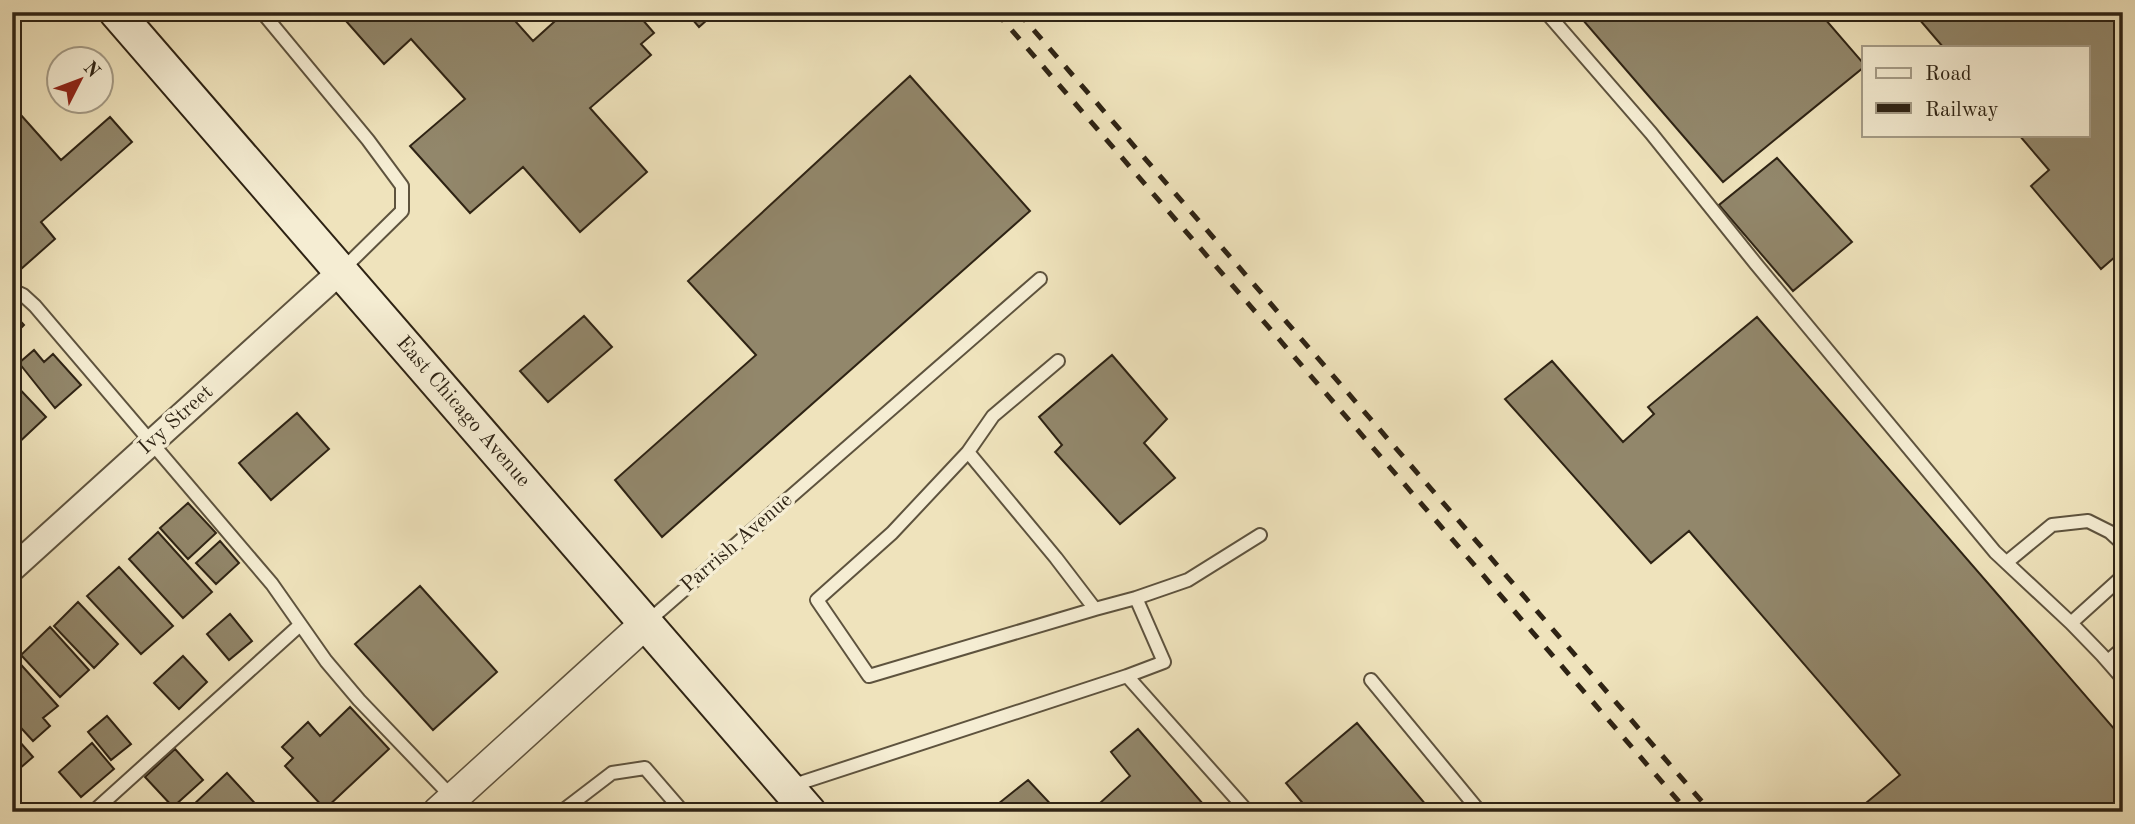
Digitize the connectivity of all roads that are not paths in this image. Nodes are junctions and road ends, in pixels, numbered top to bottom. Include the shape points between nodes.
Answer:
1 (116, 12) edge
2 (262, 12) edge
3 (1546, 12) edge
4 (341, 271) junction
5 (1040, 279) dead end
6 (12, 290) edge
7 (1058, 361) dead end
8 (151, 443) junction
9 (968, 452) junction
10 (1260, 535) dead end
11 (2123, 544) edge
12 (2007, 562) junction
13 (12, 569) edge
14 (2123, 576) edge
15 (1136, 598) junction
16 (1094, 609) junction
17 (646, 623) junction
18 (2071, 623) junction
19 (300, 625) junction
20 (2123, 648) edge
21 (2108, 661) junction
22 (1127, 676) junction
23 (2123, 679) edge
24 (1371, 680) dead end
25 (788, 787) junction
26 (446, 805) edge
27 (93, 812) edge
28 (561, 812) edge
29 (683, 812) edge
30 (809, 812) edge
31 (1248, 812) edge
32 (1480, 812) edge

1 - 4 main road, East Chicago Avenue
2 - 4 lane via 402,186 402,211
3 - 12 lane
4 - 8 street, Ivy Street
4 - 17 main road, East Chicago Avenue
5 - 17 lane, Parrish Avenue
6 - 8 lane via 35,306
7 - 9 lane via 993,416
8 - 13 street, Ivy Street
8 - 19 lane via 272,584
9 - 16 lane
9 - 16 lane via 892,533 817,600 869,676
10 - 15 lane via 1188,580
11 - 12 lane via 2088,521 2052,525
12 - 18 lane
14 - 18 lane
15 - 16 lane
15 - 22 lane via 1164,662
17 - 25 main road, East Chicago Avenue
17 - 26 street, Parrish Avenue
18 - 21 lane
19 - 26 lane
19 - 27 lane
20 - 21 lane
21 - 23 lane
22 - 25 lane
22 - 31 lane
24 - 32 lane
25 - 30 main road, East Chicago Avenue
28 - 29 lane via 612,773 645,768

